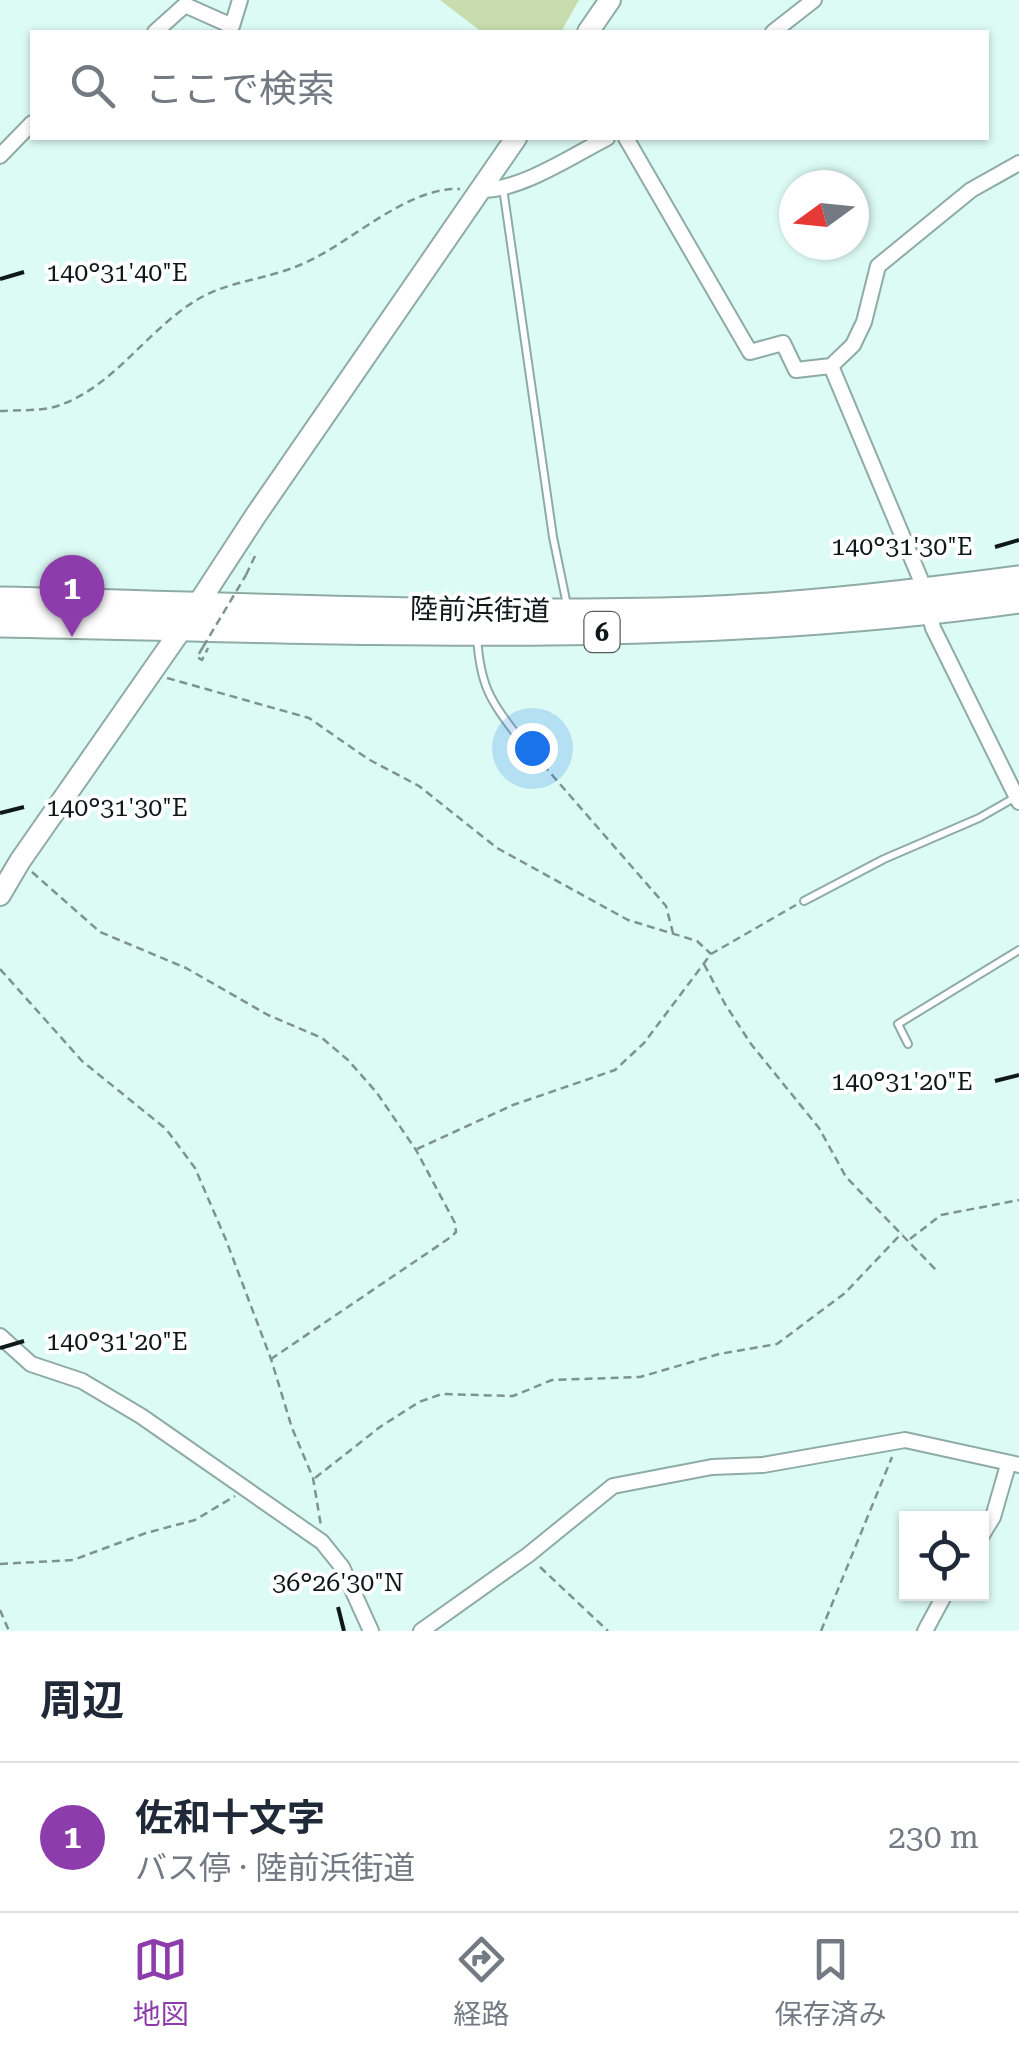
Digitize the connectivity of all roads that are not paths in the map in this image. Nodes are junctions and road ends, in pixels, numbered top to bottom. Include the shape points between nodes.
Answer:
1 (240, 0) edge
2 (610, 0) edge
3 (814, 0) edge
4 (157, 30) edge
5 (589, 30) edge
6 (776, 30) edge
7 (30, 125) edge
8 (515, 140) edge
9 (603, 140) edge
10 (627, 140) edge
11 (0, 156) edge
12 (1019, 163) edge
13 (503, 188) junction
14 (480, 190) junction
15 (831, 366) junction
16 (1019, 579) edge
17 (0, 600) edge
18 (1019, 600) edge
19 (927, 602) junction
20 (197, 604) junction
21 (569, 612) junction
22 (476, 621) junction
23 (0, 624) edge
24 (184, 627) junction
25 (519, 738) road end
26 (1018, 798) edge
27 (0, 895) edge
28 (804, 901) road end
29 (1019, 950) edge
30 (908, 1044) dead end
31 (0, 1336) edge
32 (1013, 1465) edge
33 (989, 1523) edge
34 (941, 1601) edge
35 (371, 1631) edge
36 (421, 1631) edge
37 (925, 1631) edge

1 - 4 street via 232,26 185,5
2 - 5 street
3 - 6 street
7 - 11 street
8 - 14 street
9 - 13 street
10 - 15 street via 750,352 783,343 796,370
12 - 15 street via 971,190 878,266 864,322
13 - 14 street
13 - 21 lane
14 - 20 street
15 - 19 street
16 - 19 highway, 陸前浜街道 / 6
17 - 20 highway, 陸前浜街道 / 6
18 - 19 highway, 陸前浜街道 / 6
19 - 21 highway, 陸前浜街道 / 6
19 - 22 highway, 陸前浜街道 / 6 via 816,623 643,632
19 - 26 street
20 - 22 highway, 陸前浜街道 / 6
20 - 24 street
21 - 22 highway, 陸前浜街道 / 6
22 - 24 highway, 陸前浜街道 / 6
22 - 25 lane via 488,697
23 - 24 highway, 陸前浜街道 / 6
24 - 27 street
26 - 28 lane
29 - 30 lane via 898,1024
31 - 35 street via 30,1364 82,1382 141,1416 322,1542 342,1567
32 - 33 street
32 - 36 street via 899,1440 612,1486
34 - 37 street

